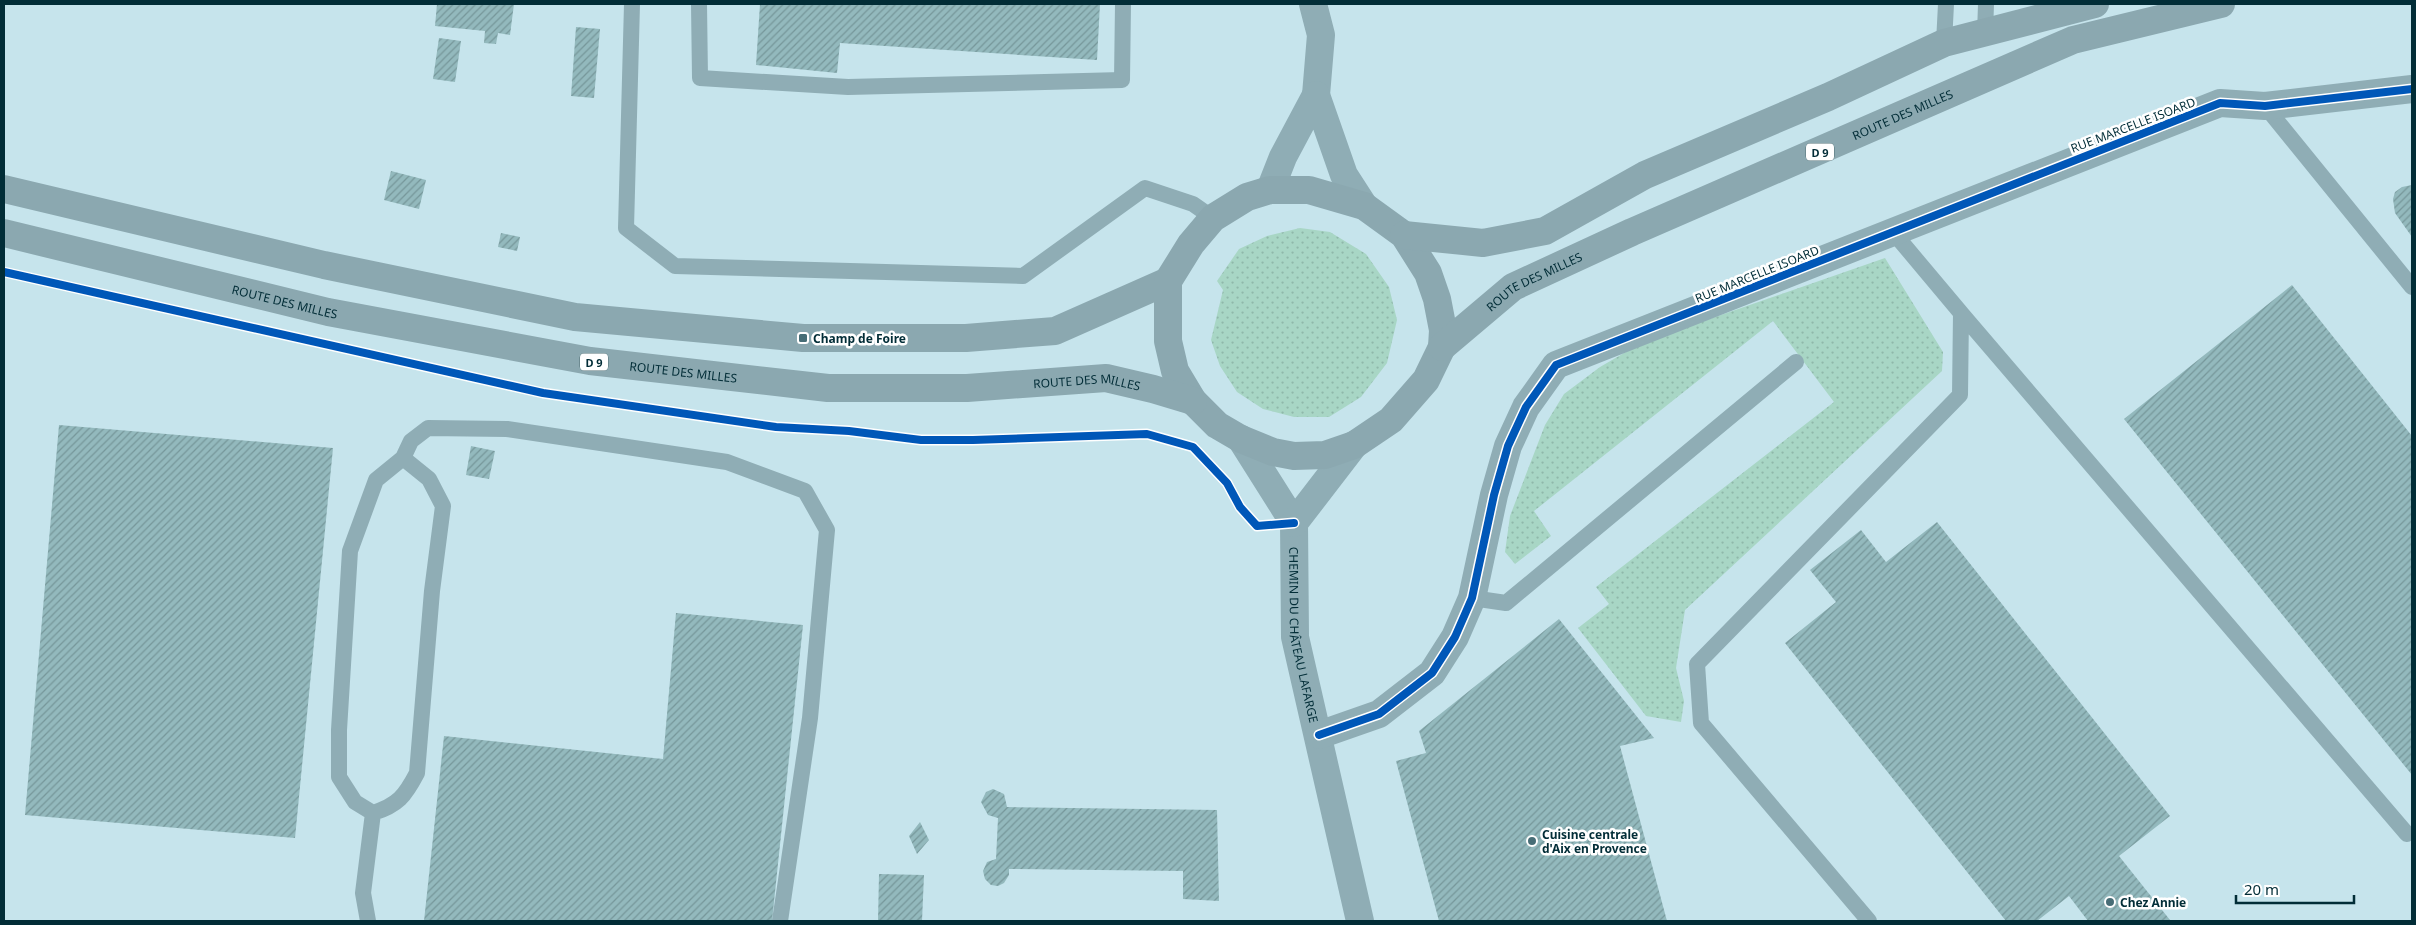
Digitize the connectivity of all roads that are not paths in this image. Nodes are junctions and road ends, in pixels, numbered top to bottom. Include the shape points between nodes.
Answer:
1 (632, 4) edge
2 (699, 4) edge
3 (1123, 4) edge
4 (1313, 4) edge
5 (1946, 4) edge
6 (1986, 4) edge
7 (2095, 4) edge
8 (2221, 4) edge
9 (2040, 10) edge
10 (1985, 34) junction
11 (1944, 42) junction
12 (2412, 89) edge
13 (1316, 95) junction
14 (2265, 106) junction
15 (4, 189) edge
16 (1270, 190) junction
17 (1364, 206) junction
18 (1213, 218) junction
19 (1893, 232) junction
20 (4, 233) edge
21 (1411, 245) junction
22 (1168, 281) junction
23 (2412, 287) edge
24 (1961, 313) junction
25 (1442, 347) junction
26 (1796, 362) dead end
27 (1193, 401) junction
28 (1241, 439) junction
29 (1354, 445) junction
30 (404, 458) junction
31 (1294, 523) junction
32 (1472, 598) junction
33 (1319, 735) junction
34 (373, 813) junction
35 (2407, 834) dead end
36 (368, 921) edge
37 (780, 921) edge
38 (1360, 921) edge
39 (1869, 921) edge

1 - 18 lane via 626,228 675,266 1023,276 1145,188 1193,204
2 - 3 lane via 700,78 848,88 1122,80
4 - 13 street via 1321,35
5 - 11 lane
6 - 10 lane
7 - 9 main road
8 - 25 main road, ROUTE DES MILLES / D 9 via 2073,40 1632,232 1514,287
9 - 10 main road
10 - 11 main road
11 - 21 main road via 1828,97 1645,175 1545,231 1483,243
12 - 14 street, RUE MARCELLE ISOARD
13 - 16 street via 1283,157
13 - 17 street via 1344,174
14 - 19 street, RUE MARCELLE ISOARD via 2220,103
14 - 23 lane
15 - 22 main road via 324,265 575,318 803,338 966,338 1054,331
16 - 17 main road via 1309,190
16 - 18 main road via 1247,197
17 - 21 main road
18 - 22 main road via 1191,244
19 - 24 lane
19 - 32 street, RUE MARCELLE ISOARD via 1556,365 1526,407 1508,446
20 - 27 main road, ROUTE DES MILLES / D 9 via 328,312 590,361 828,388 967,388 1106,378
21 - 25 main road via 1428,273 1437,299 1443,330
22 - 27 main road via 1168,341 1175,371
24 - 35 lane
24 - 39 lane via 1960,395 1697,664 1701,723
25 - 29 main road via 1426,380 1407,404 1391,420
26 - 32 lane via 1506,603
27 - 28 main road via 1217,424
28 - 29 main road via 1273,452 1294,456 1325,455
28 - 31 street
29 - 31 street
30 - 34 lane via 376,480 350,551 339,730 340,777 355,802
30 - 34 lane via 429,479 443,506 432,591 418,773 407,792 392,807
30 - 37 lane via 411,441 428,428 507,429 727,462 805,491 827,530 810,718
31 - 33 street, CHEMIN DU CHÂTEAU LAFARGE via 1295,637
32 - 33 street, RUE MARCELLE ISOARD via 1456,637 1432,673 1379,714
33 - 38 street, CHEMIN DU CHÂTEAU LAFARGE
34 - 36 lane via 363,893

